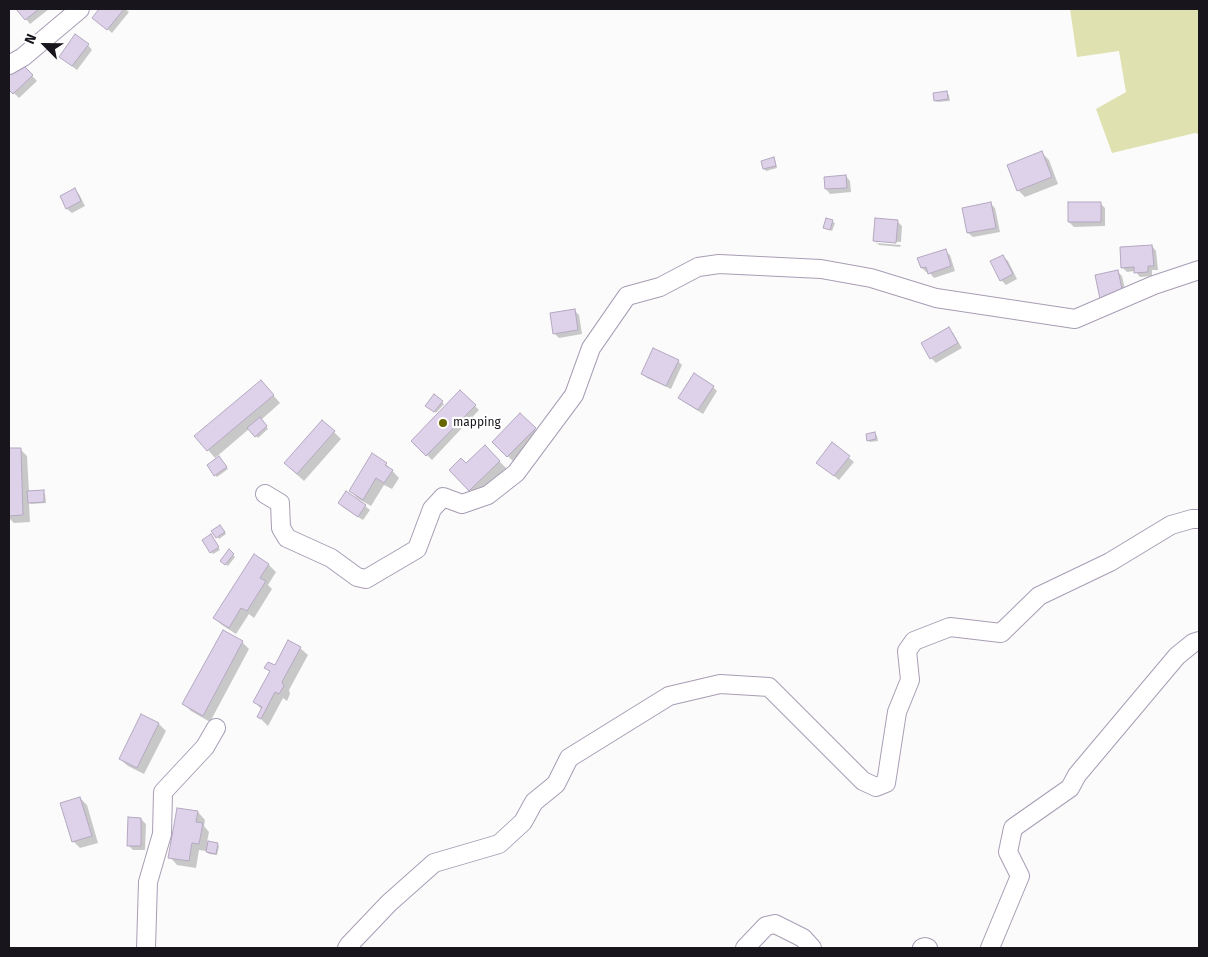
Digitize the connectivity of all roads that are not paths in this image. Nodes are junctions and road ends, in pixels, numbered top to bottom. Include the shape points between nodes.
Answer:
1 (80, 9) edge
2 (9, 65) edge
3 (1199, 270) edge
4 (265, 494) dead end
5 (1199, 519) edge
6 (1199, 641) edge
7 (216, 728) dead end
8 (146, 948) edge
9 (346, 948) edge
10 (744, 948) edge
11 (812, 948) edge
12 (922, 948) edge
13 (928, 948) edge
14 (990, 948) edge

1 - 2 street
3 - 4 street via 1154,285 1075,319 936,298 871,278 821,269 719,264 698,267 660,287 627,296 591,348 574,395 516,473 488,495 462,504 443,497 432,509 417,549 366,579 357,577 331,558 287,538 281,528 280,503
5 - 9 street via 1171,525 1110,562 1039,596 1001,633 950,627 914,641 907,651 910,680 898,712 886,783 876,787 863,781 769,688 720,684 669,696 570,758 556,784 534,802 523,822 499,844 434,863
6 - 14 street via 1177,656 1077,774 1070,788 1013,828 1008,852 1020,876
7 - 8 street via 205,747 163,792 162,834 148,882
10 - 11 street via 766,926 776,924 803,938
12 - 13 street

